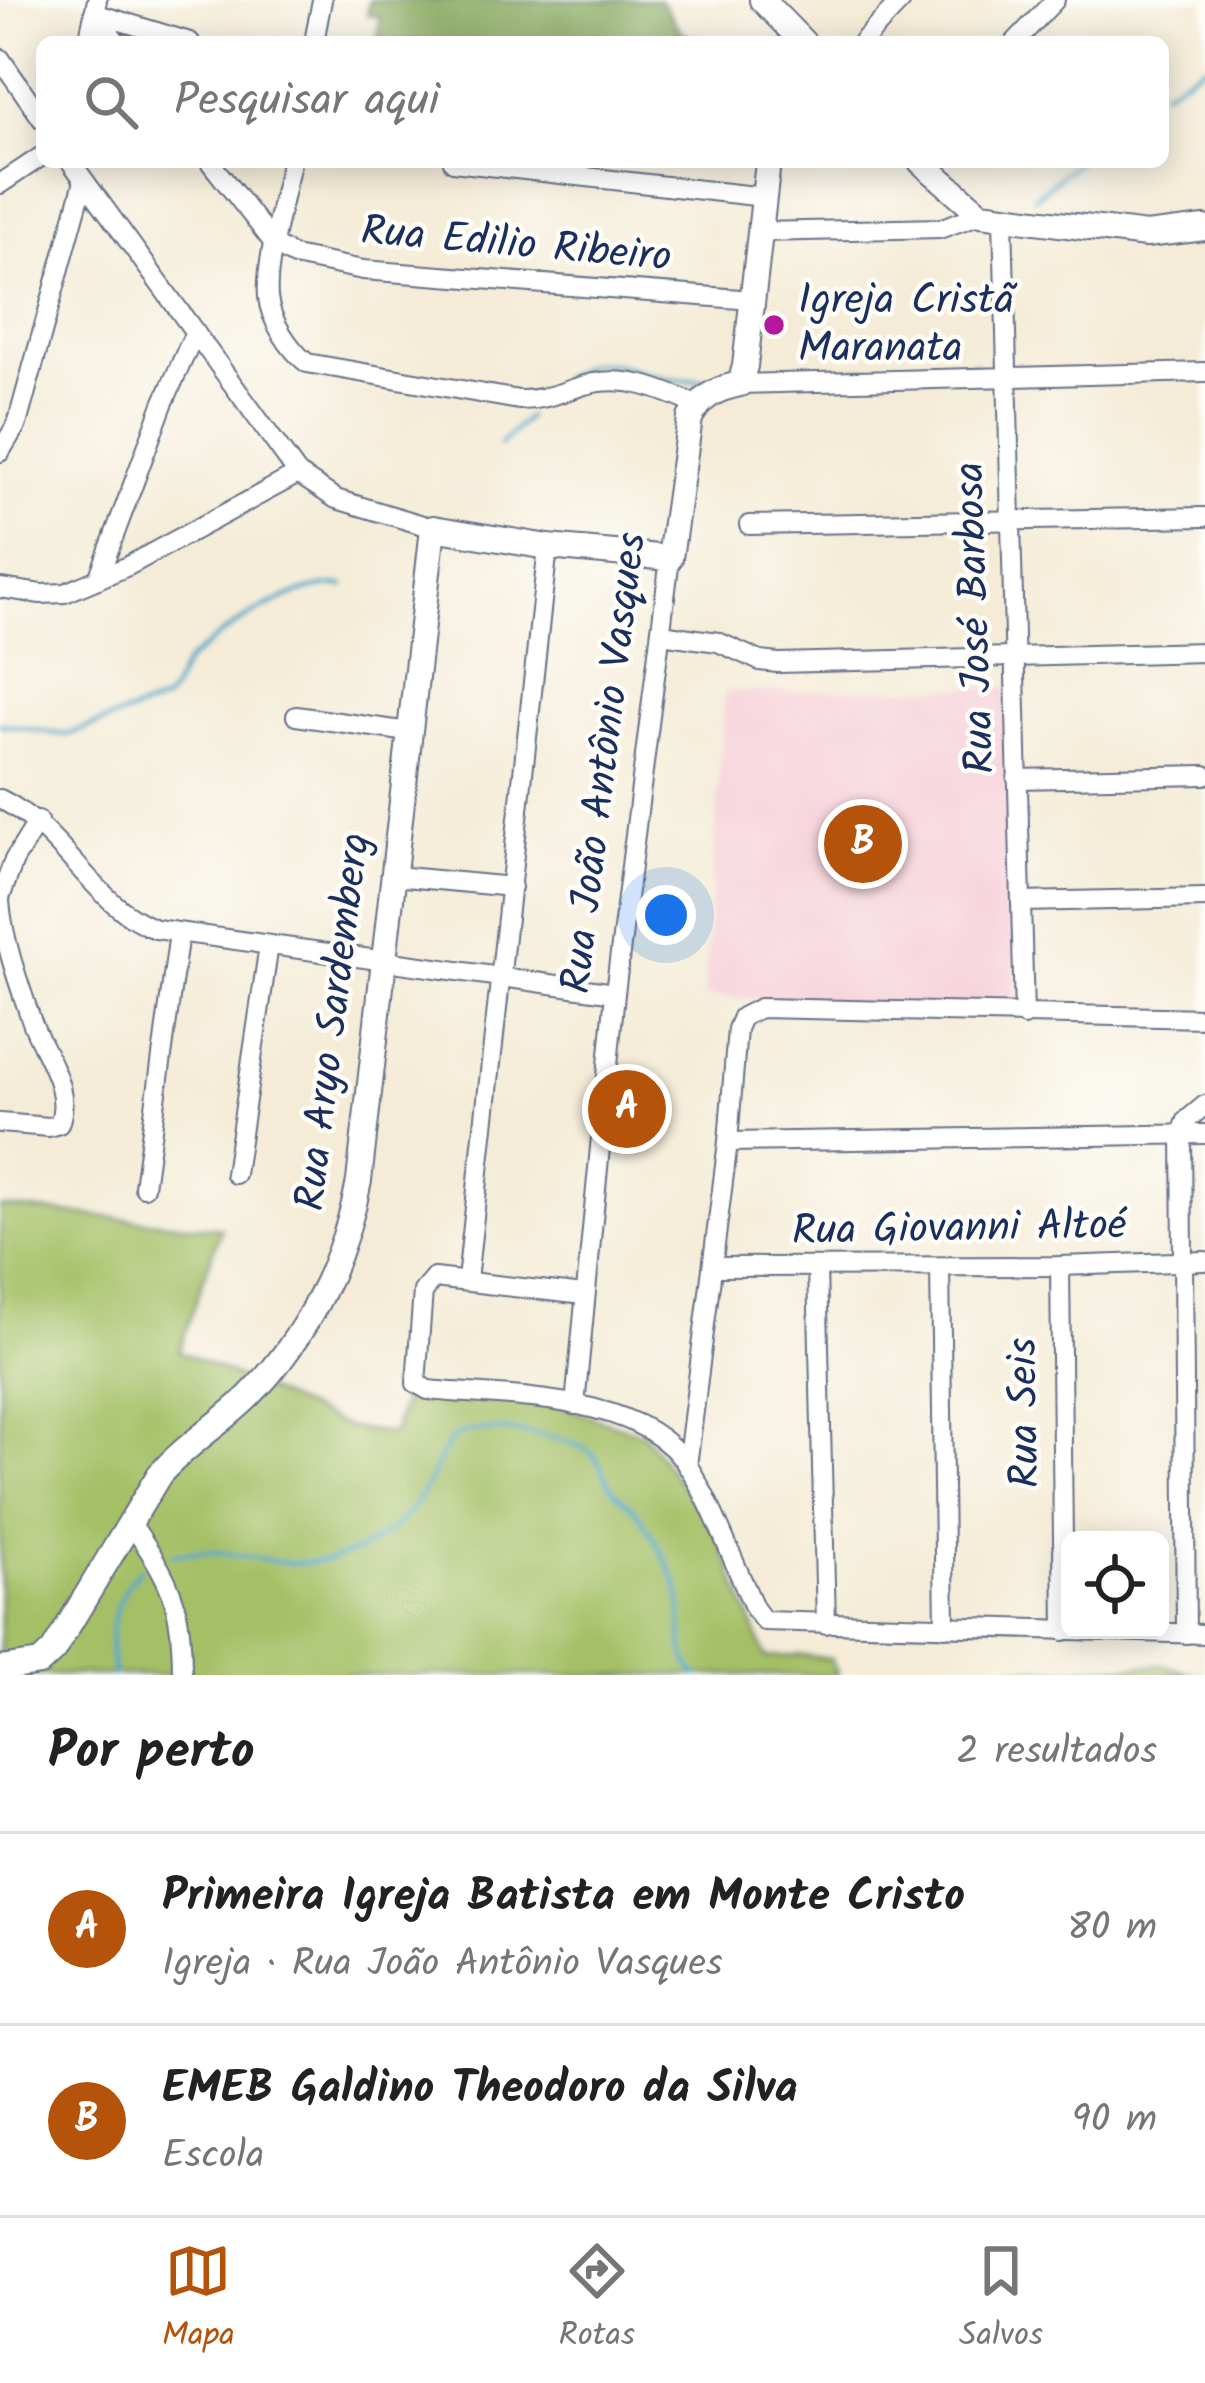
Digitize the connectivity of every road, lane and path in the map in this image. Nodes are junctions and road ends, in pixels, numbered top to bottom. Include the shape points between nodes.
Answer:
1 (322, 0) edge
2 (761, 0) edge
3 (902, 0) edge
4 (1055, 0) edge
5 (96, 6) edge
6 (89, 36) edge
7 (114, 36) edge
8 (174, 36) edge
9 (315, 36) edge
10 (791, 36) edge
11 (868, 36) edge
12 (1021, 36) edge
13 (0, 58) edge
14 (36, 110) edge
15 (36, 160) edge
16 (75, 168) edge
17 (215, 168) edge
18 (290, 168) edge
19 (508, 168) edge
20 (767, 168) edge
21 (929, 168) edge
22 (84, 181) junction
23 (0, 184) edge
24 (764, 196) junction
25 (992, 216) junction
26 (1205, 228) edge
27 (760, 232) junction
28 (276, 246) junction
29 (753, 300) junction
30 (195, 332) junction
31 (1205, 372) edge
32 (1005, 377) junction
33 (740, 384) junction
34 (697, 405) junction
35 (0, 452) edge
36 (298, 474) junction
37 (1205, 517) edge
38 (1011, 521) junction
39 (749, 525) dead end
40 (433, 528) junction
41 (548, 547) junction
42 (670, 558) junction
43 (98, 579) junction
44 (0, 588) edge
45 (661, 634) junction
46 (1205, 652) edge
47 (1013, 659) junction
48 (296, 716) dead end
49 (409, 731) junction
50 (1205, 775) edge
51 (1017, 779) junction
52 (0, 799) edge
53 (38, 821) junction
54 (394, 876) junction
55 (512, 886) junction
56 (1205, 898) edge
57 (0, 899) edge
58 (1021, 902) junction
59 (1, 914) edge
60 (179, 933) junction
61 (269, 945) junction
62 (385, 963) junction
63 (501, 977) junction
64 (615, 993) junction
65 (1024, 1016) junction
66 (1205, 1018) edge
67 (1205, 1105) edge
68 (0, 1123) edge
69 (1183, 1133) junction
70 (1205, 1133) edge
71 (728, 1142) junction
72 (235, 1174) dead end
73 (145, 1187) dead end
74 (1183, 1261) junction
75 (1205, 1261) edge
76 (1060, 1266) junction
77 (713, 1267) junction
78 (940, 1267) junction
79 (817, 1268) junction
80 (467, 1280) junction
81 (584, 1295) junction
82 (1183, 1378) junction
83 (1205, 1378) edge
84 (575, 1405) junction
85 (688, 1466) junction
86 (1195, 1508) edge
87 (130, 1522) junction
88 (1063, 1531) edge
89 (826, 1624) junction
90 (945, 1628) junction
91 (1061, 1631) edge
92 (1196, 1634) edge
93 (0, 1670) edge
94 (182, 1675) edge

1 - 9 street
2 - 10 street
3 - 11 street
4 - 12 street
5 - 6 street
5 - 7 street
5 - 8 street
13 - 14 street
15 - 23 street
16 - 22 street
17 - 28 street
18 - 28 street
19 - 24 street
20 - 24 street
21 - 25 street
22 - 30 street
22 - 35 street via 16,424
24 - 27 street
25 - 26 street via 1146,236
25 - 27 street via 942,228
25 - 32 street, Rua José Barbosa
27 - 29 street
28 - 29 street, Rua Edilio Ribeiro via 363,270
28 - 34 street via 268,297 297,355 323,368 519,400 590,383 637,382
29 - 33 street
30 - 36 street
30 - 43 street
31 - 32 street
32 - 33 street
32 - 38 street, Rua José Barbosa
33 - 34 street via 714,390
34 - 42 street, Rua João Antônio Vasques via 686,432
36 - 40 street via 337,499
36 - 43 street
37 - 38 street
38 - 39 street
38 - 47 street, Rua José Barbosa
40 - 41 street
40 - 49 street, Rua Aryo Sardemberg
41 - 42 street
41 - 55 street
42 - 45 street, Rua João Antônio Vasques
43 - 44 street via 65,593
45 - 47 street via 718,642 778,664
45 - 64 street, Rua João Antônio Vasques
46 - 47 street
47 - 51 street, Rua José Barbosa
48 - 49 street
49 - 54 street, Rua Aryo Sardemberg
50 - 51 street
51 - 58 street, Rua José Barbosa
52 - 53 street
53 - 57 street
53 - 60 street via 120,910
54 - 55 street
54 - 62 street, Rua Aryo Sardemberg
55 - 63 street
56 - 58 street
57 - 59 street
58 - 65 street, Rua José Barbosa
59 - 68 street via 64,1111 49,1127
60 - 61 street
60 - 73 street
61 - 62 street
61 - 72 street
62 - 63 street
62 - 87 street, Rua Aryo Sardemberg via 359,1181 329,1278 274,1367 180,1450
63 - 64 street
63 - 80 street
64 - 81 street, Rua João Antônio Vasques
65 - 66 street
65 - 71 street via 760,1008 737,1029
67 - 69 street
69 - 70 street
69 - 71 street
69 - 74 street
71 - 77 street
74 - 75 street, Rua Giovanni Altoé
74 - 76 street, Rua Giovanni Altoé
74 - 82 street
76 - 78 street, Rua Giovanni Altoé
76 - 88 street, Rua Seis
77 - 79 street, Rua Giovanni Altoé
77 - 85 street
78 - 79 street, Rua Giovanni Altoé
78 - 90 street
79 - 89 street
80 - 81 street
80 - 84 street via 434,1278 423,1292 416,1383
81 - 84 street, Rua João Antônio Vasques
82 - 83 street
82 - 86 street
84 - 85 street via 646,1427
85 - 89 street via 764,1621
86 - 92 street
87 - 93 street, Rua Aryo Sardemberg via 53,1652 40,1663
87 - 94 street via 173,1591
89 - 90 street
90 - 91 street

